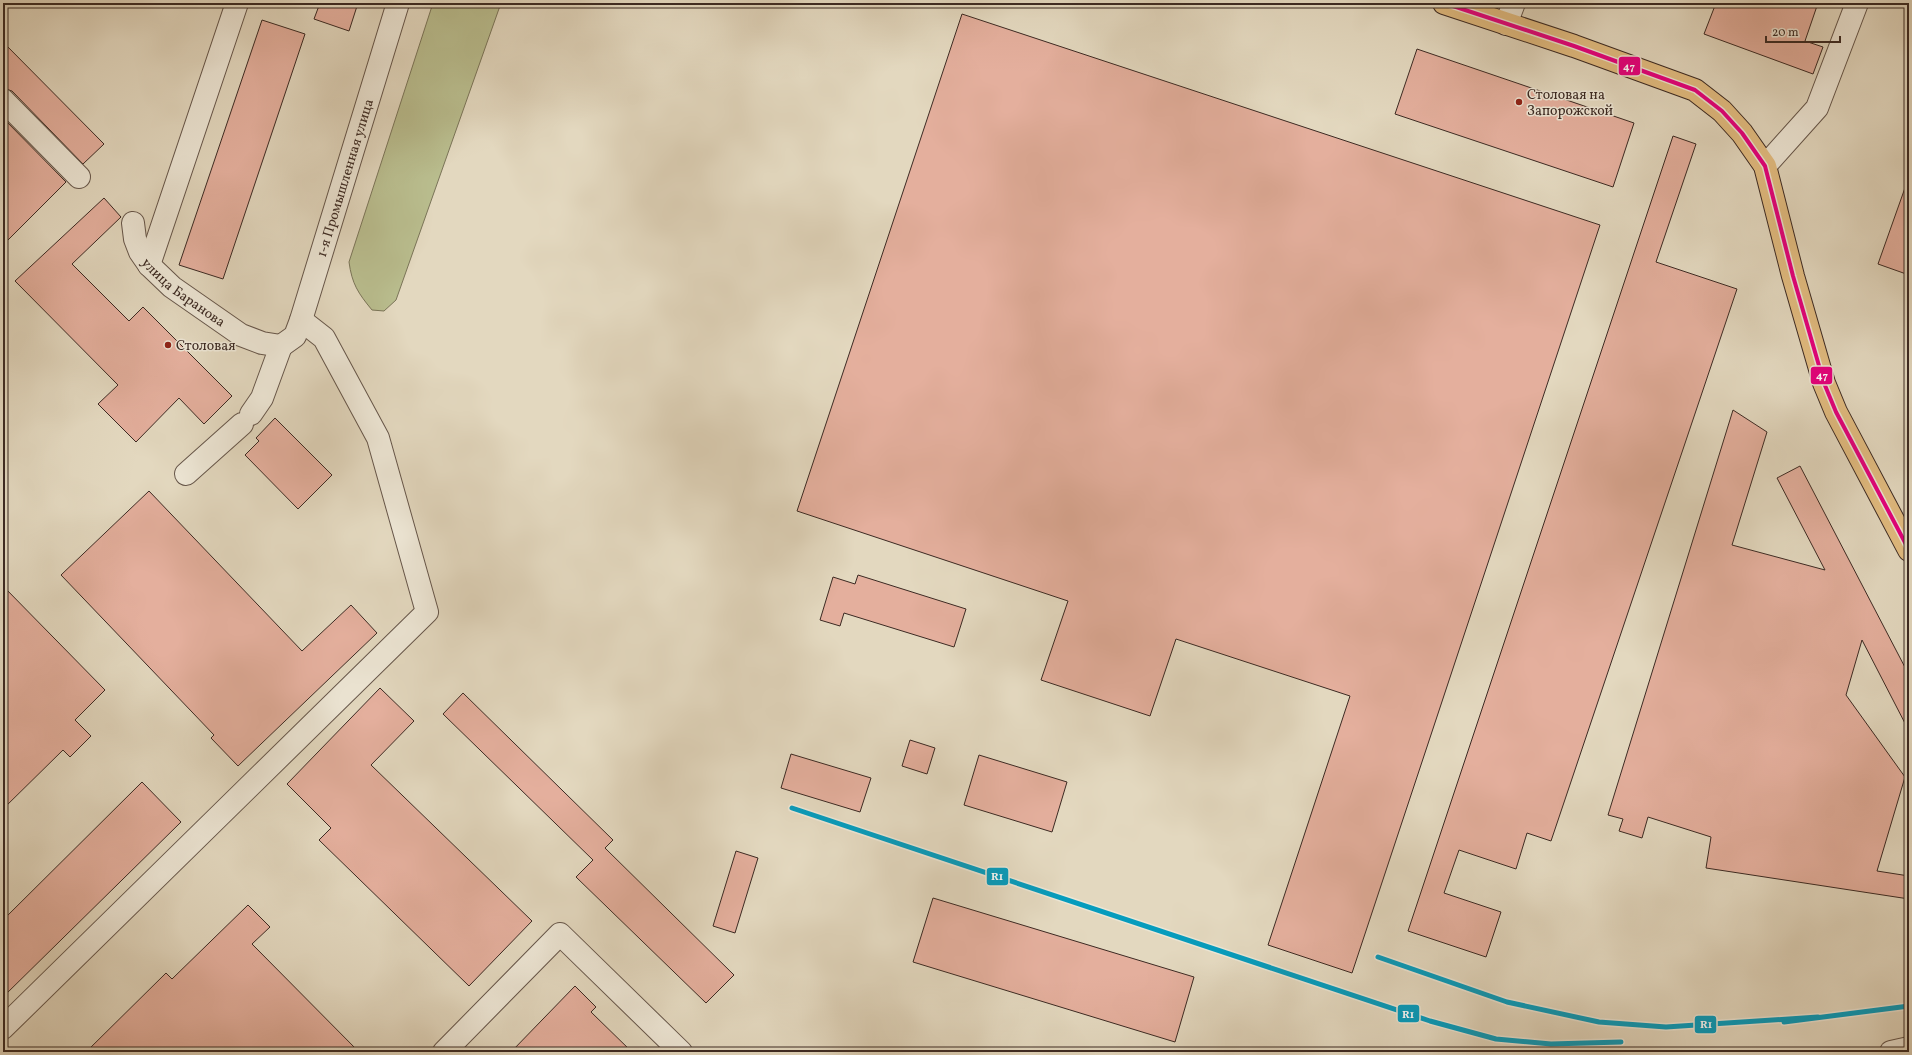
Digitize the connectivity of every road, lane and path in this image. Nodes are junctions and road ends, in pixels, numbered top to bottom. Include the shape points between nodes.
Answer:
1 (237, 3) edge
2 (398, 3) edge
3 (1444, 3) edge
4 (1514, 3) edge
5 (1857, 3) edge
6 (1506, 24) junction
7 (3, 100) edge
8 (1765, 166) junction
9 (79, 177) dead end
10 (133, 223) dead end
11 (149, 265) junction
12 (301, 320) junction
13 (281, 346) junction
14 (186, 474) dead end
15 (1909, 550) edge
16 (3, 1028) edge
17 (1909, 1048) edge
18 (444, 1052) edge
19 (681, 1052) edge
20 (1891, 1052) edge

1 - 11 street
2 - 12 street, 1-я Промышленная улица
3 - 6 main road
4 - 6 street
5 - 8 street via 1816,108
6 - 8 main road via 1695,90 1722,111 1742,133
7 - 9 street
8 - 15 main road via 1824,383 1836,412
10 - 11 street, улица Баранова via 135,239
11 - 13 street, улица Баранова via 172,287 240,335 262,343
12 - 13 street, 1-я Промышленная улица via 294,336
12 - 16 street via 324,338 378,438 427,612
13 - 14 street via 262,398 246,419
17 - 20 street
18 - 19 street via 560,934

